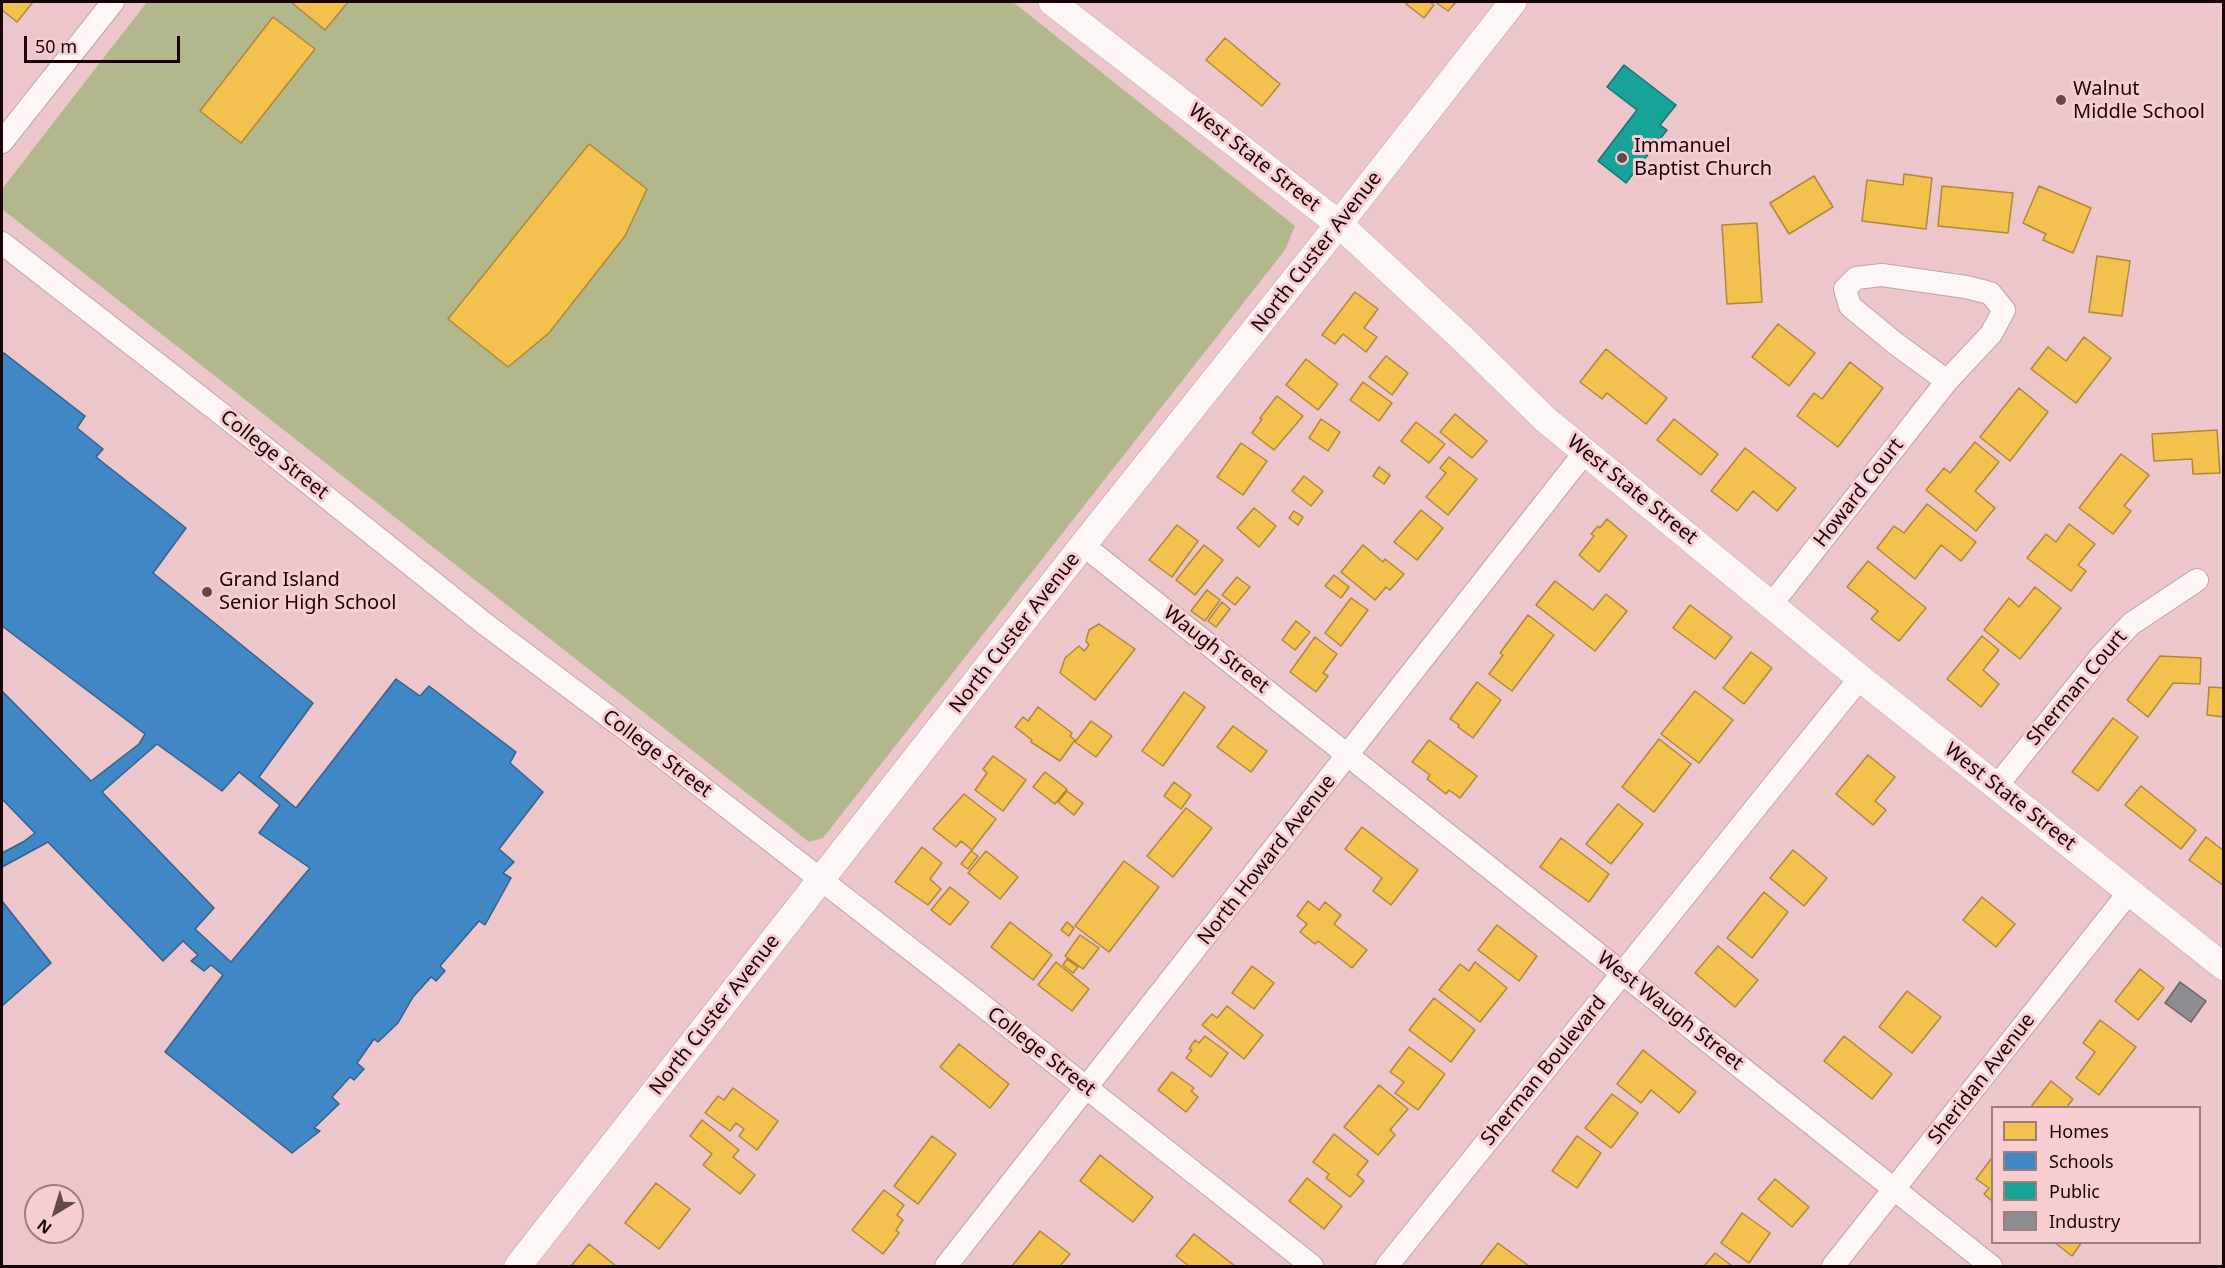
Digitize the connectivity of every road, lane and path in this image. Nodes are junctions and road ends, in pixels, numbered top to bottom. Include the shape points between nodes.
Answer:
1 (113, 2) edge
2 (1052, 2) edge
3 (1513, 2) edge
4 (2, 142) edge
5 (1339, 224) junction
6 (2, 243) edge
7 (1947, 381) junction
8 (1585, 452) junction
9 (1083, 545) junction
10 (2197, 580) dead end
11 (1771, 605) junction
12 (1860, 678) junction
13 (1348, 755) junction
14 (1996, 787) junction
15 (820, 881) junction
16 (2130, 891) junction
17 (2223, 967) edge
18 (1623, 974) junction
19 (1088, 1089) junction
20 (1895, 1190) junction
21 (518, 1266) edge
22 (946, 1266) edge
23 (1312, 1266) edge
24 (1387, 1266) edge
25 (1833, 1266) edge
26 (1991, 1266) edge

1 - 4 street
2 - 5 street, West State Street
3 - 5 street, North Custer Avenue
5 - 8 street, West State Street via 1546,420
5 - 9 street, North Custer Avenue
6 - 15 street, College Street via 485,624
7 - 7 street, Howard Court via 1991,334 2004,310 1990,293 1882,275 1856,278 1845,289 1850,306
7 - 11 street, Howard Court
8 - 11 street, West State Street
8 - 13 street, North Howard Avenue
9 - 13 street, Waugh Street
9 - 15 street, North Custer Avenue
10 - 14 street, Sherman Court via 2131,624
11 - 12 street, West State Street
12 - 14 street, West State Street
12 - 18 street, Sherman Boulevard
13 - 18 street, West Waugh Street
13 - 19 street, North Howard Avenue
14 - 16 street, West State Street
15 - 19 street, College Street
15 - 21 street, North Custer Avenue
16 - 17 street, West State Street
16 - 20 street, Sheridan Avenue
18 - 20 street, West Waugh Street
18 - 24 street, Sherman Boulevard
19 - 22 street, North Howard Avenue
19 - 23 street, College Street
20 - 25 street, Sheridan Avenue
20 - 26 street, West Waugh Street

